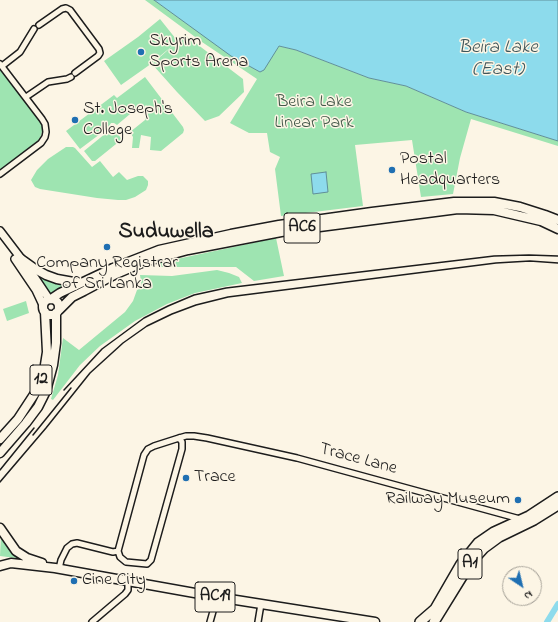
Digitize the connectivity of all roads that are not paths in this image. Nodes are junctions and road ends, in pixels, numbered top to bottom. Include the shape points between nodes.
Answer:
1 (39, 25) dead end
2 (34, 29) dead end
3 (1, 65) edge
4 (26, 97) junction
5 (0, 174) edge
6 (558, 220) edge
7 (280, 228) junction
8 (558, 229) edge
9 (0, 231) edge
10 (0, 238) edge
11 (187, 247) junction
12 (21, 259) junction
13 (79, 283) junction
14 (47, 304) junction
15 (57, 311) junction
16 (30, 401) junction
17 (38, 406) junction
18 (1, 437) edge
19 (178, 438) junction
20 (0, 453) edge
21 (558, 497) edge
22 (558, 505) edge
23 (523, 522) junction
24 (0, 528) edge
25 (116, 551) junction
26 (0, 566) edge
27 (57, 568) junction
28 (128, 581) junction
29 (217, 597) junction
30 (261, 604) junction
31 (92, 622) edge
32 (210, 622) edge
33 (258, 622) edge
34 (375, 622) edge
35 (420, 622) edge
36 (435, 622) edge

1 - 4 street via 66,8 100,53 73,75 48,82
2 - 3 street via 20,52
3 - 4 street
4 - 5 street via 45,124 45,137 41,143
6 - 7 main road, AC6 via 520,207 494,202 454,202 379,211
7 - 8 main road, AC6 via 458,209 494,210 541,221
7 - 11 main road, AC6
9 - 12 main road
10 - 14 main road
11 - 13 main road, AC6 via 159,250 141,256
11 - 15 main road, AC6 via 116,274 72,297
12 - 13 main road via 46,275 62,281
12 - 14 main road
13 - 14 main road, AC6 via 60,293
14 - 15 main road via 50,315
14 - 15 main road via 57,301
14 - 16 main road, 12 via 47,352 44,372
15 - 17 main road via 53,365 46,391
16 - 17 main road
16 - 18 main road, 12
17 - 20 main road
19 - 23 street, Trace Lane via 207,438 297,458
19 - 25 street, Trace Lane via 154,446 144,455
19 - 25 street via 182,442 182,450 150,562 126,562
21 - 23 highway, A1
22 - 23 highway, A1
23 - 35 highway, A1 via 494,532 473,548 435,608
23 - 36 highway, A1 via 493,540 477,555
24 - 27 main road via 16,551 27,558
25 - 27 street via 72,544 67,548
26 - 27 main road via 11,564
27 - 28 main road, AC19
28 - 29 main road, AC19
28 - 31 street via 128,590 125,594
29 - 30 main road, AC19
29 - 32 street
30 - 33 street
30 - 34 main road, AC19

